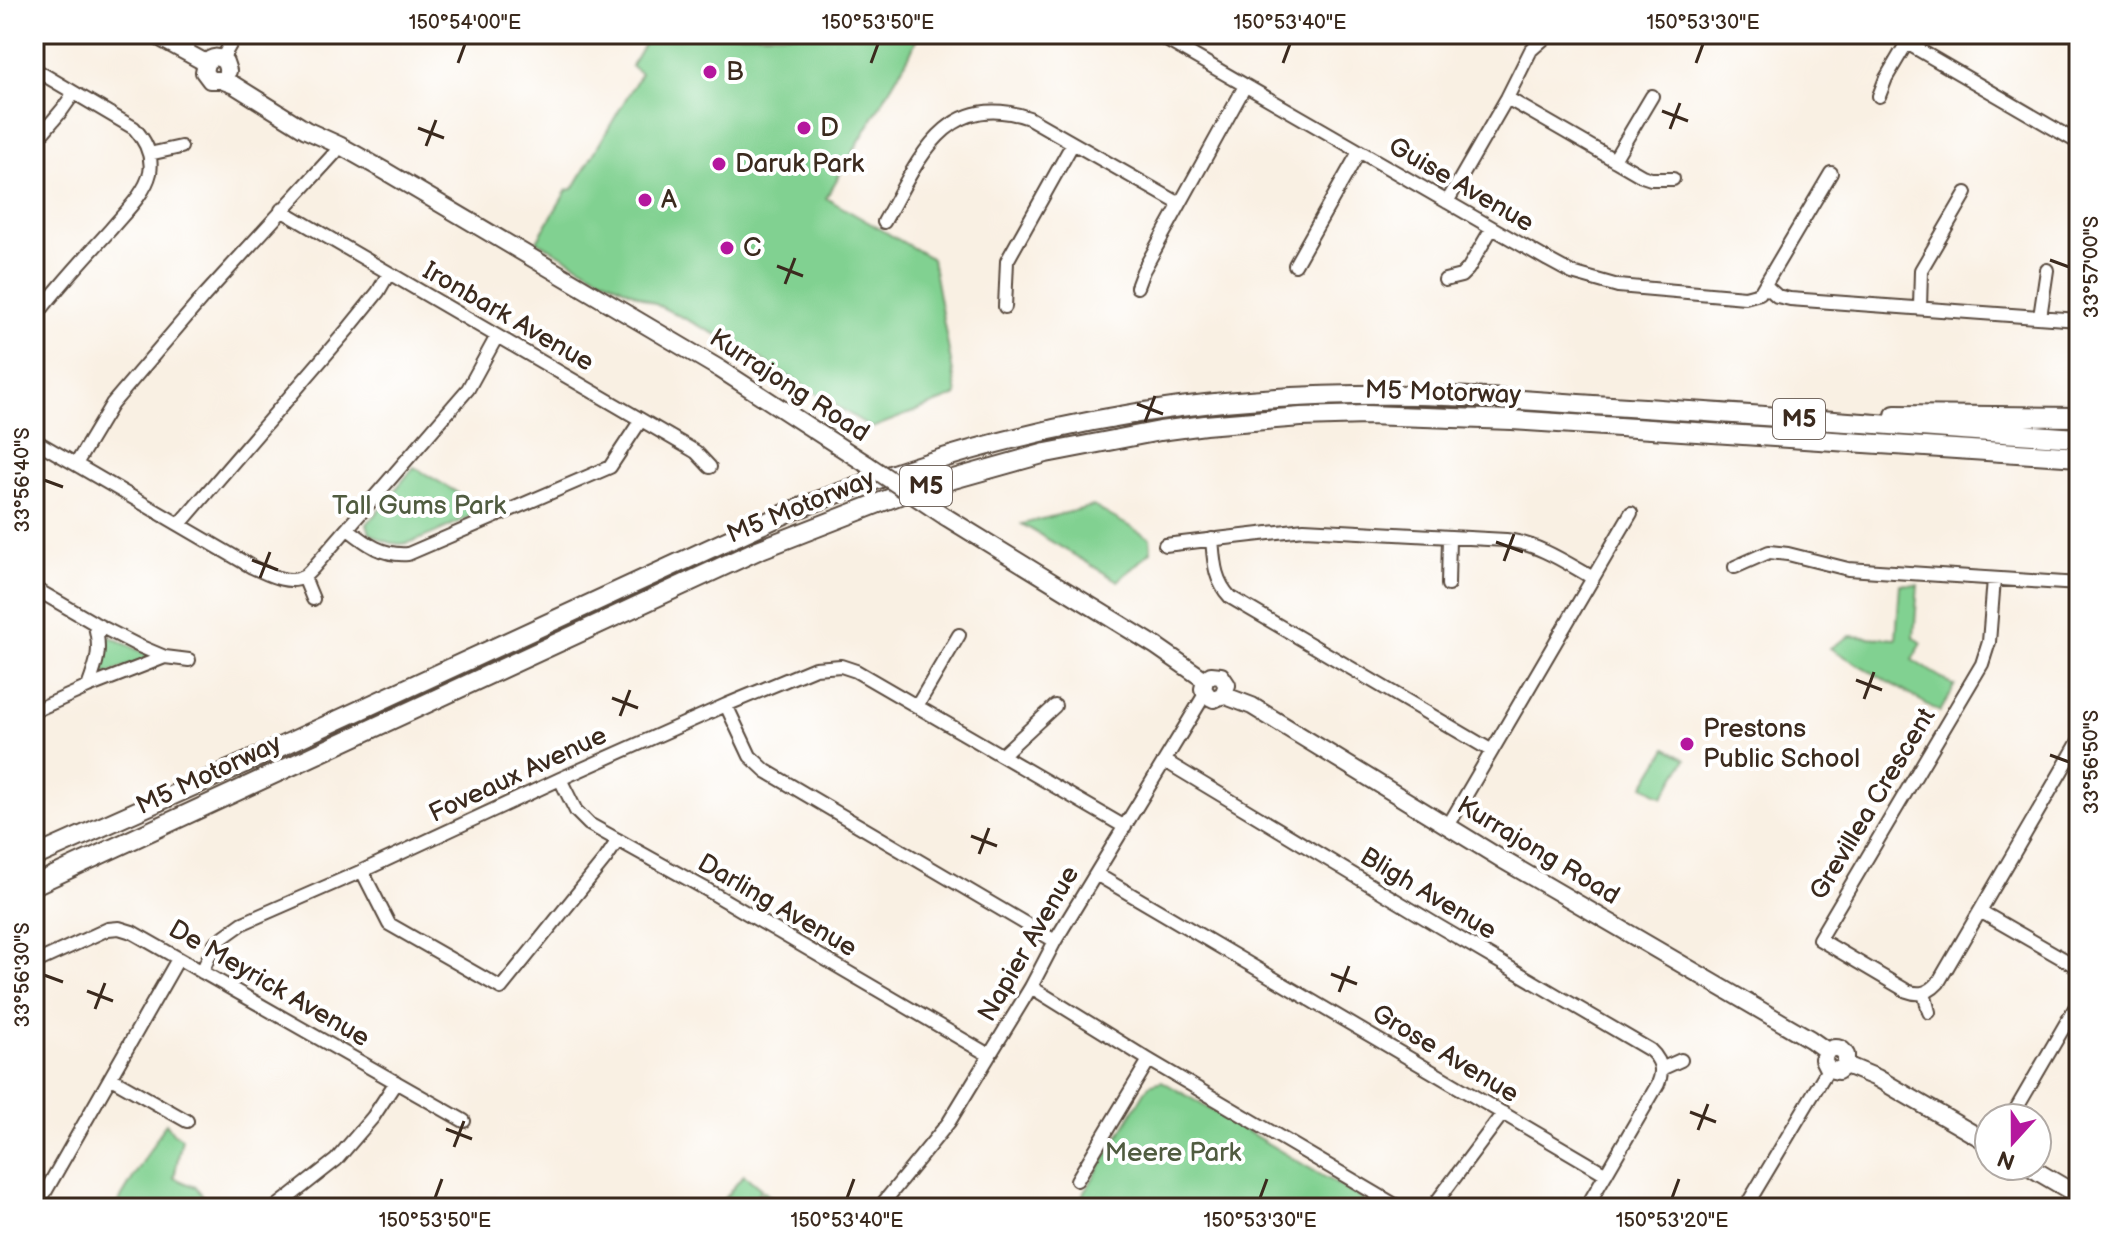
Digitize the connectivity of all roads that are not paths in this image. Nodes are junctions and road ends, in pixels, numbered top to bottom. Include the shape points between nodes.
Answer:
1 (153, 34) edge
2 (236, 34) edge
3 (1156, 34) edge
4 (1547, 36) edge
5 (1910, 39) edge
6 (219, 68) junction
7 (34, 69) edge
8 (1245, 86) junction
9 (74, 93) junction
10 (1652, 96) dead end
11 (1879, 96) dead end
12 (1507, 98) junction
13 (34, 143) edge
14 (1073, 143) junction
15 (2079, 143) edge
16 (339, 145) junction
17 (181, 147) dead end
18 (1359, 152) junction
19 (149, 154) junction
20 (1614, 160) junction
21 (1831, 173) dead end
22 (1673, 179) dead end
23 (1966, 193) dead end
24 (1447, 202) junction
25 (1180, 204) junction
26 (281, 210) junction
27 (884, 222) dead end
28 (1492, 228) junction
29 (1295, 265) dead end
30 (2047, 270) dead end
31 (389, 273) junction
32 (1445, 280) dead end
33 (1766, 286) junction
34 (1137, 287) dead end
35 (1005, 307) dead end
36 (1920, 308) junction
37 (2040, 317) junction
38 (34, 319) edge
39 (2079, 320) edge
40 (497, 336) junction
41 (1648, 408) junction
42 (2079, 417) edge
43 (641, 420) junction
44 (2079, 438) edge
45 (34, 440) edge
46 (2079, 457) edge
47 (76, 464) junction
48 (710, 467) dead end
49 (1631, 513) dead end
50 (180, 524) junction
51 (348, 529) junction
52 (1449, 537) junction
53 (1212, 539) junction
54 (1165, 545) dead end
55 (1735, 567) dead end
56 (304, 577) junction
57 (1593, 578) junction
58 (1994, 579) junction
59 (2079, 584) edge
60 (1448, 585) dead end
61 (34, 588) edge
62 (313, 599) dead end
63 (94, 623) junction
64 (959, 635) dead end
65 (165, 657) junction
66 (189, 660) dead end
67 (88, 687) junction
68 (1205, 687) junction
69 (726, 705) junction
70 (917, 706) junction
71 (1055, 706) dead end
72 (34, 711) edge
73 (2079, 741) edge
74 (1492, 751) junction
75 (1002, 755) junction
76 (1165, 761) junction
77 (560, 779) junction
78 (1448, 826) junction
79 (1125, 827) junction
80 (618, 840) junction
81 (34, 857) edge
82 (362, 871) junction
83 (1096, 874) junction
84 (34, 885) edge
85 (1980, 911) junction
86 (1055, 941) junction
87 (34, 947) edge
88 (178, 959) junction
89 (40, 960) edge
90 (2079, 968) edge
91 (202, 972) junction
92 (1031, 987) junction
93 (1924, 993) junction
94 (2079, 1001) edge
95 (1929, 1012) dead end
96 (1827, 1051) junction
97 (989, 1055) junction
98 (1149, 1060) junction
99 (1681, 1060) dead end
100 (1846, 1065) junction
101 (1661, 1069) junction
102 (1828, 1069) junction
103 (111, 1078) junction
104 (396, 1082) junction
105 (2020, 1102) edge
106 (1503, 1113) junction
107 (187, 1121) dead end
108 (464, 1121) dead end
109 (1973, 1134) edge
110 (1606, 1174) junction
111 (1077, 1180) dead end
112 (2053, 1181) edge
113 (2079, 1196) edge
114 (36, 1208) edge
115 (275, 1208) edge
116 (879, 1208) edge
117 (1400, 1208) edge
118 (1432, 1208) edge
119 (1586, 1208) edge
120 (1745, 1208) edge

1 - 6 main road, Kurrajong Road
2 - 6 street
3 - 8 street, Guise Avenue
4 - 12 street via 1531,50
5 - 11 street
5 - 15 street
6 - 16 main road, Kurrajong Road via 234,85
7 - 9 street
8 - 18 street, Guise Avenue
8 - 25 street
9 - 13 street
9 - 19 street via 134,128
10 - 20 street
12 - 20 street
12 - 24 street
14 - 25 street
14 - 27 street via 1029,118 1004,111 964,118 929,145
14 - 35 street via 1007,261
16 - 26 street
16 - 68 main road, Kurrajong Road, bridge via 720,369 1156,646
17 - 19 street
18 - 24 street, Guise Avenue
18 - 29 street
19 - 38 street via 149,174 135,199
20 - 22 street via 1651,179
21 - 33 street
23 - 36 street via 1921,270
24 - 28 street, Guise Avenue
25 - 34 street
26 - 31 street, Ironbark Avenue
26 - 47 street via 112,404
28 - 32 street via 1468,269
28 - 33 street, Guise Avenue via 1572,273 1618,286 1745,297
30 - 37 street
31 - 40 street, Ironbark Avenue
31 - 50 street via 348,329
33 - 36 street via 1790,299
36 - 37 street
37 - 39 street
40 - 43 street, Ironbark Avenue
40 - 51 street via 468,389
41 - 42 highway
41 - 44 highway, M5 Motorway / M5
41 - 81 highway, M5 Motorway / M5 via 1419,395 1301,396 1128,414 971,448 855,485 734,536
43 - 48 street, Ironbark Avenue via 696,452
43 - 51 street via 610,467 408,554 381,552
45 - 47 street
46 - 84 highway, M5 Motorway / M5 via 1366,415 1205,425 1046,453 907,492 758,550
47 - 50 street
49 - 57 street
50 - 56 street via 252,567 282,579
51 - 56 street
52 - 53 street via 1304,529
52 - 57 street via 1529,544
52 - 60 street
53 - 54 street
53 - 74 street via 1216,575 1230,597
55 - 58 street via 1769,552 1848,569
56 - 62 street
57 - 74 street
58 - 59 street
58 - 93 street, Grevillea Crescent via 1982,664 1819,939 1907,991
61 - 63 street
63 - 65 street
63 - 67 street via 99,658
64 - 70 street
65 - 66 street
65 - 67 street
67 - 72 street
68 - 76 street, Napier Avenue
68 - 78 main road, Kurrajong Road via 1211,675 1221,676 1227,685 1223,695 1252,706
69 - 70 street, Foveaux Avenue via 815,668 841,666
69 - 77 street, Foveaux Avenue
69 - 86 street via 750,756 766,771
70 - 75 street, Foveaux Avenue
71 - 75 street
73 - 85 street
74 - 78 street
75 - 79 street, Foveaux Avenue
76 - 79 street, Napier Avenue
76 - 101 street, Bligh Avenue via 1650,1050
77 - 80 street, Darling Avenue via 582,818
77 - 82 street, Foveaux Avenue
78 - 96 main road, Kurrajong Road
79 - 83 street, Napier Avenue
80 - 82 street via 501,988 389,924
80 - 97 street, Darling Avenue
82 - 91 street, Foveaux Avenue via 243,923 215,943
83 - 86 street, Napier Avenue
83 - 106 street, Grose Avenue
85 - 90 street
85 - 93 street via 1938,983
86 - 92 street, Napier Avenue
87 - 89 street, De Meyrick Avenue
88 - 89 street, De Meyrick Avenue via 119,928
88 - 91 street, De Meyrick Avenue
88 - 103 street
91 - 104 street, De Meyrick Avenue
92 - 97 street, Napier Avenue
92 - 98 street
93 - 95 street
94 - 105 street
96 - 100 main road via 1841,1049
96 - 102 main road via 1823,1059
97 - 116 street, Napier Avenue via 944,1128
98 - 111 street
98 - 117 street
99 - 101 street
100 - 102 main road via 1838,1071
100 - 109 main road
101 - 110 street via 1658,1084
102 - 120 street
103 - 107 street
103 - 114 street
104 - 108 street, De Meyrick Avenue
104 - 115 street via 336,1160
106 - 110 street, Grose Avenue
106 - 118 street
110 - 119 street
112 - 113 main road

